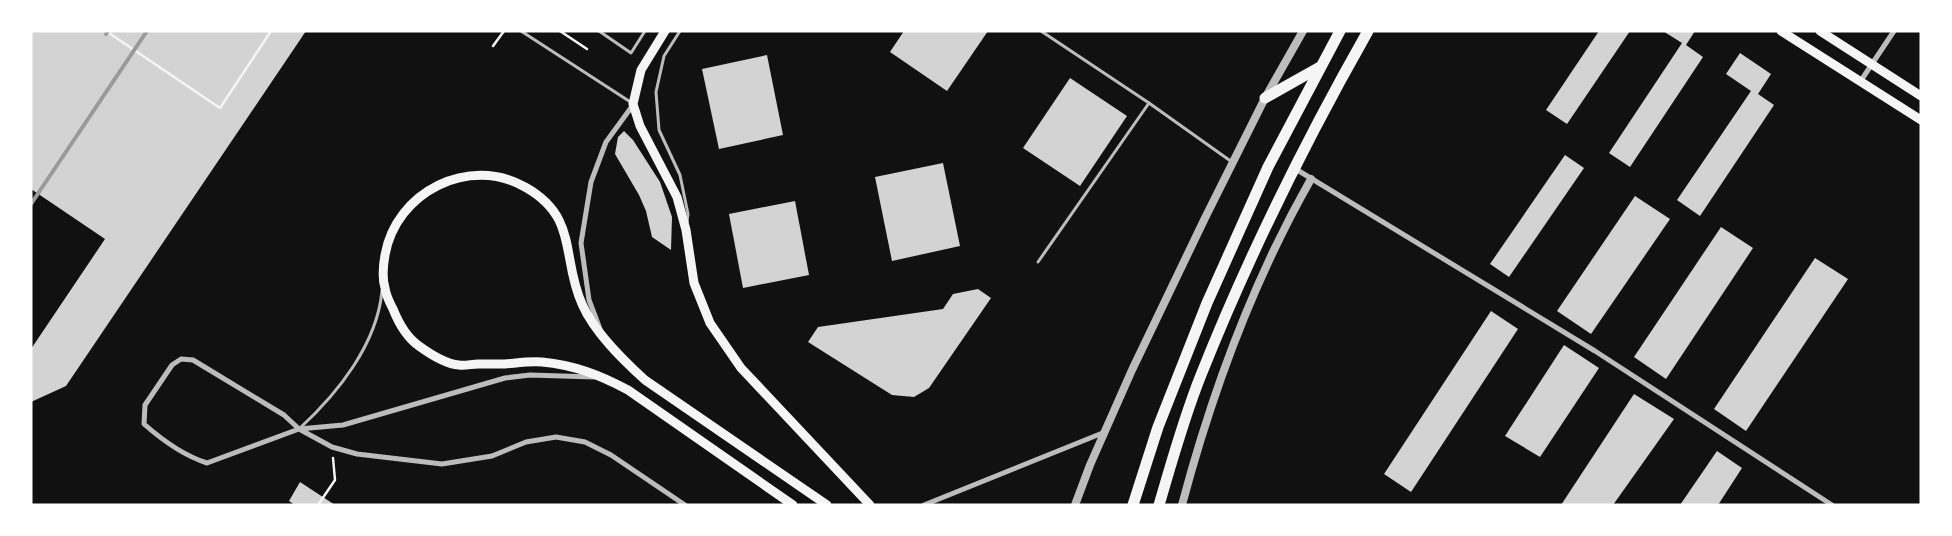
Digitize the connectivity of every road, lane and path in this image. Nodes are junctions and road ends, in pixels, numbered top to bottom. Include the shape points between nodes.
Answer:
1 (106, 31) edge
2 (271, 31) edge
3 (504, 31) edge
4 (521, 31) edge
5 (560, 31) edge
6 (599, 31) edge
7 (646, 31) edge
8 (665, 31) edge
9 (680, 31) edge
10 (1041, 31) edge
11 (1303, 31) edge
12 (1340, 31) edge
13 (1368, 31) edge
14 (1781, 31) edge
15 (1820, 31) edge
16 (1894, 31) edge
17 (494, 46) dead end
18 (587, 49) dead end
19 (1872, 65) junction
20 (1320, 67) junction
21 (1860, 82) junction
22 (1921, 96) edge
23 (1264, 98) junction
24 (1149, 103) junction
25 (634, 104) junction
26 (1921, 120) edge
27 (1232, 162) junction
28 (1294, 168) junction
29 (1310, 179) junction
30 (686, 230) junction
31 (1038, 262) dead end
32 (383, 278) junction
33 (603, 336) junction
34 (602, 376) junction
35 (299, 429) junction
36 (1106, 431) junction
37 (869, 503) edge
38 (685, 505) edge
39 (794, 505) edge
40 (827, 505) edge
41 (924, 505) edge
42 (1075, 505) edge
43 (1133, 505) edge
44 (1158, 505) edge
45 (1182, 505) edge
46 (1832, 505) edge

1 - 2 path via 220,108
3 - 17 path
4 - 25 lane
5 - 18 path
6 - 7 lane via 631,53
8 - 25 main road via 640,70
9 - 30 lane via 664,56 656,92 659,130 680,174 688,214
10 - 24 lane
11 - 23 street
12 - 20 highway
13 - 28 highway
14 - 21 main road
15 - 19 main road
16 - 19 street
19 - 21 street
19 - 22 main road
20 - 23 highway
20 - 43 highway via 1268,167 1207,303 1158,427
21 - 26 main road
23 - 27 street
24 - 27 lane
24 - 31 lane
25 - 30 main road via 640,126 676,197
25 - 33 street via 618,123 603,150 591,182 581,243 590,300
27 - 36 street
28 - 29 street
28 - 44 highway via 1200,377
29 - 45 street via 1284,226 1241,324 1198,445
29 - 46 street via 1595,350
30 - 37 main road via 694,283 710,323 741,368
32 - 33 main road via 388,242 401,215 421,195 446,181 478,175 505,178 525,187 547,204 561,221 582,306
32 - 34 main road via 401,328 417,345 438,359 460,366 540,362 570,366
32 - 35 lane via 374,330 354,364 317,413
33 - 40 main road via 645,380
34 - 35 street via 505,378 343,425
34 - 39 main road via 628,390
35 - 35 street via 284,415 193,360 181,359 172,364 145,405 144,424 195,459 207,462
35 - 38 street via 332,447 357,454 442,464 492,456 526,442 556,437 585,442 611,455
36 - 41 street
36 - 42 street

